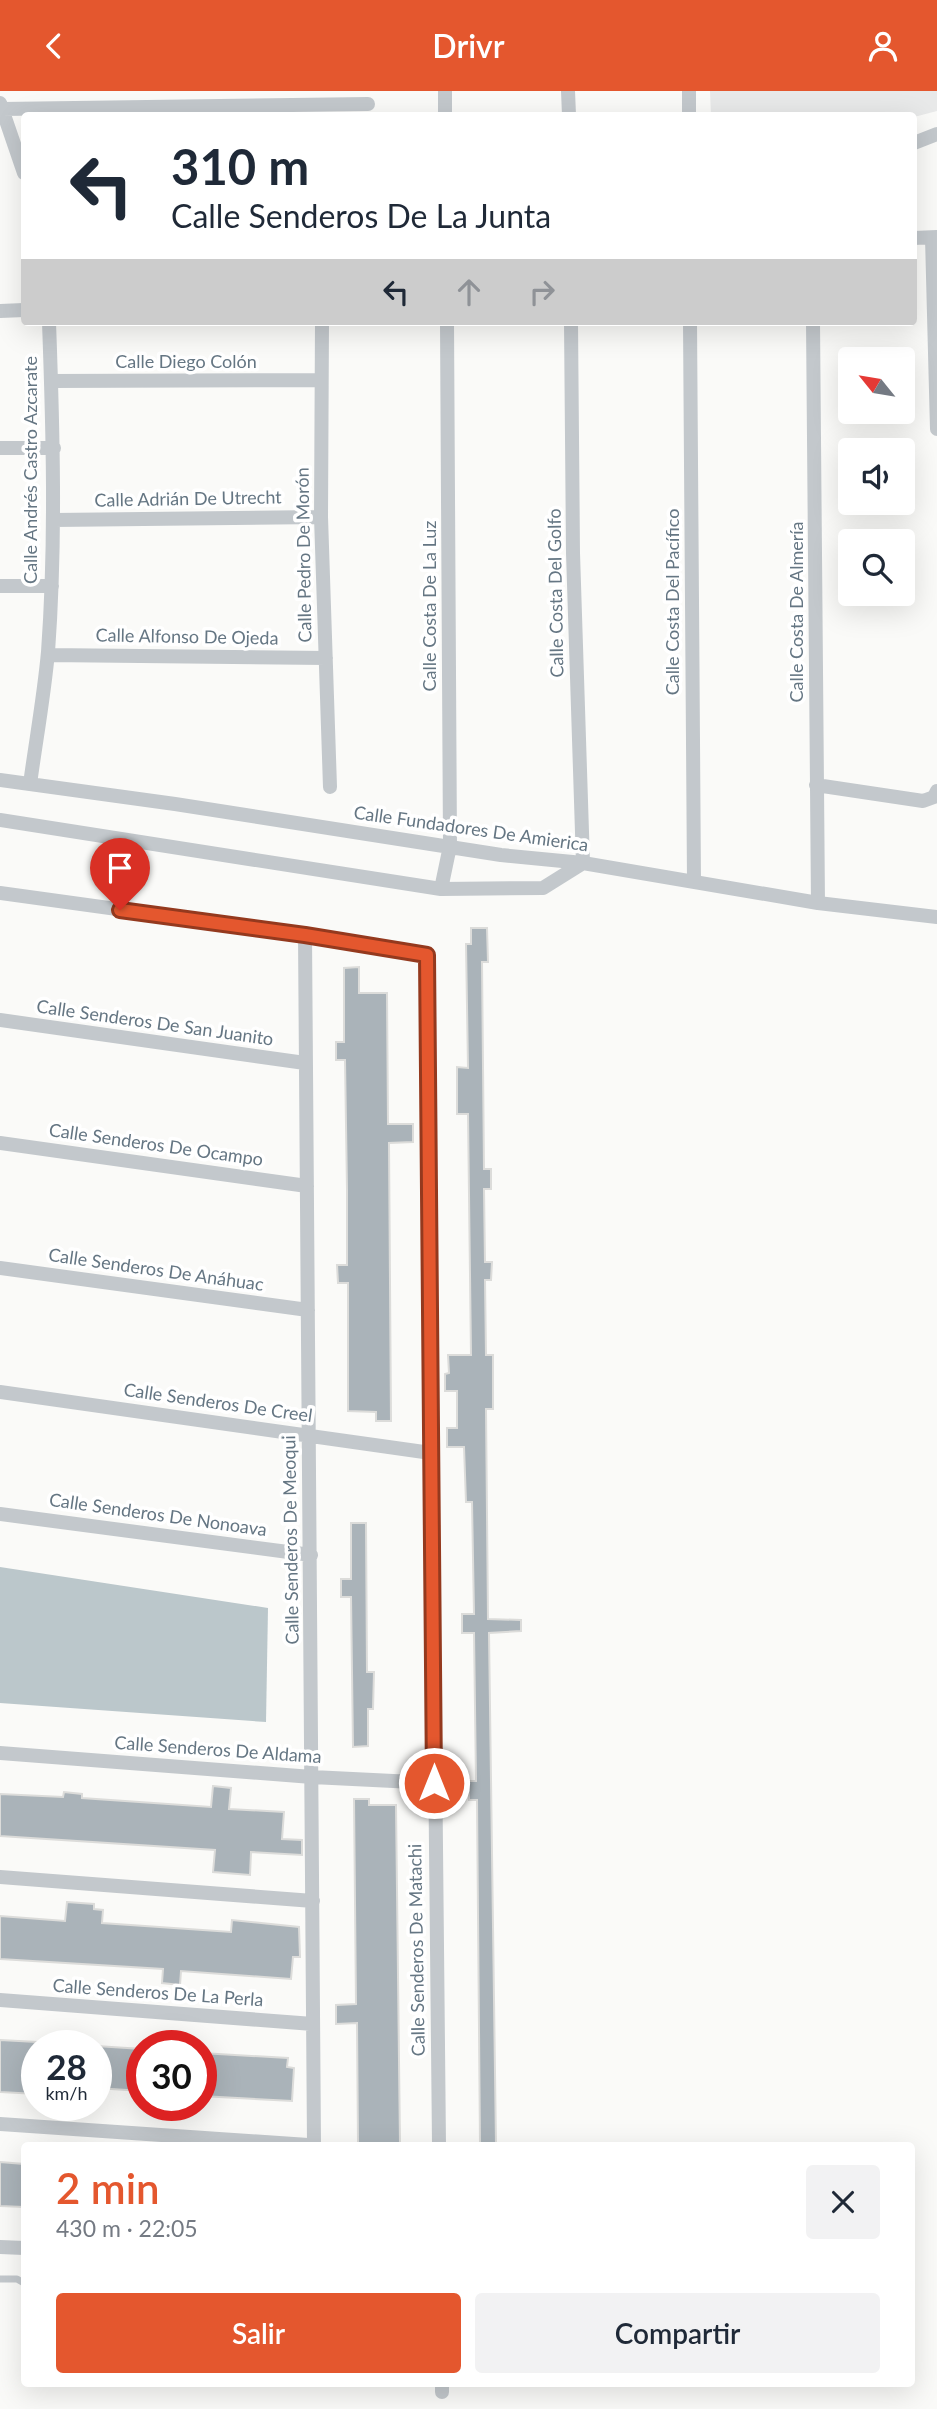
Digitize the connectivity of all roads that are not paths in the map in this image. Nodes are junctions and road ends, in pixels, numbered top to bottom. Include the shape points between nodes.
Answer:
1 (445, 91) edge
2 (568, 91) edge
3 (689, 91) edge
4 (320, 97) edge
5 (369, 104) dead end
6 (1, 106) edge
7 (446, 112) edge
8 (569, 112) edge
9 (689, 112) edge
10 (937, 134) edge
11 (917, 142) edge
12 (21, 164) edge
13 (934, 237) edge
14 (0, 310) edge
15 (21, 310) edge
16 (49, 326) edge
17 (323, 326) edge
18 (447, 326) edge
19 (571, 326) edge
20 (690, 326) edge
21 (813, 326) edge
22 (321, 380) junction
23 (51, 381) junction
24 (937, 429) edge
25 (0, 448) edge
26 (54, 448) junction
27 (321, 517) junction
28 (54, 520) junction
29 (0, 586) edge
30 (52, 586) junction
31 (48, 655) junction
32 (326, 658) junction
33 (0, 780) edge
34 (30, 784) junction
35 (816, 785) junction
36 (330, 787) dead end
37 (937, 791) edge
38 (0, 820) edge
39 (450, 846) junction
40 (583, 863) junction
41 (694, 882) junction
42 (441, 889) junction
43 (0, 893) edge
44 (818, 903) junction
45 (937, 917) edge
46 (305, 935) junction
47 (0, 1020) edge
48 (305, 1063) junction
49 (0, 1143) edge
50 (307, 1186) junction
51 (0, 1268) edge
52 (308, 1310) junction
53 (0, 1392) edge
54 (309, 1434) junction
55 (431, 1453) junction
56 (0, 1514) edge
57 (311, 1555) junction
58 (0, 1753) edge
59 (312, 1777) junction
60 (434, 1783) junction
61 (0, 1877) edge
62 (313, 1901) junction
63 (0, 2000) edge
64 (313, 2024) junction
65 (0, 2124) edge
66 (260, 2142) edge
67 (314, 2142) edge
68 (439, 2142) edge
69 (0, 2247) edge
70 (21, 2248) edge
71 (0, 2279) edge
72 (21, 2281) edge

1 - 7 street
2 - 8 street
3 - 9 street
4 - 5 street
4 - 6 street
6 - 12 street
10 - 11 street
13 - 24 street
14 - 15 street
16 - 23 street, Calle Andrés Castro Azcarate
17 - 22 street, Calle Pedro De Morón
18 - 39 street, Calle Costa De La Luz
19 - 40 street, Calle Costa Del Golfo
20 - 41 street, Calle Costa Del Pacífico
21 - 35 street, Calle Costa De Almería
22 - 23 street, Calle Diego Colón
22 - 27 street, Calle Pedro De Morón
23 - 26 street, Calle Andrés Castro Azcarate
25 - 26 street
26 - 28 street, Calle Andrés Castro Azcarate
27 - 28 street, Calle Adrián De Utrecht
27 - 32 street, Calle Pedro De Morón
28 - 30 street, Calle Andrés Castro Azcarate
29 - 30 street
30 - 31 street, Calle Andrés Castro Azcarate
31 - 32 street, Calle Alfonso De Ojeda
31 - 34 street, Calle Andrés Castro Azcarate
32 - 36 street, Calle Pedro De Morón
33 - 34 street, Calle Fundadores De Amierica
34 - 39 street, Calle Fundadores De Amierica
35 - 37 street via 913,800 929,800
35 - 44 street, Calle Costa De Almería
38 - 42 street
39 - 40 street, Calle Fundadores De Amierica
39 - 42 street, Calle Costa De La Luz
40 - 41 street, Calle Fundadores De Amierica
40 - 42 street via 544,888
41 - 44 street, Calle Fundadores De Amierica
43 - 46 street
44 - 45 street, Calle Fundadores De Amierica
46 - 48 street, Calle Senderos De Meoqui
46 - 55 street, Calle Senderos De Matachi via 427,955
47 - 48 street, Calle Senderos De San Juanito
48 - 50 street, Calle Senderos De Meoqui
49 - 50 street, Calle Senderos De Ocampo
50 - 52 street, Calle Senderos De Meoqui
51 - 52 street, Calle Senderos De Anáhuac
52 - 54 street, Calle Senderos De Meoqui
53 - 54 street, Calle Senderos De Creel
54 - 55 street, Calle Senderos De Creel
54 - 57 street, Calle Senderos De Meoqui
55 - 60 street, Calle Senderos De Matachi
56 - 57 street, Calle Senderos De Nonoava
57 - 59 street, Calle Senderos De Meoqui
58 - 59 street, Calle Senderos De Aldama
59 - 60 street, Calle Senderos De Aldama
59 - 62 street, Calle Senderos De Meoqui
60 - 68 street, Calle Senderos De Matachi
61 - 62 street
62 - 64 street, Calle Senderos De Meoqui
63 - 64 street, Calle Senderos De La Perla
64 - 67 street, Calle Senderos De Meoqui
65 - 66 street
69 - 70 street
71 - 72 lane

